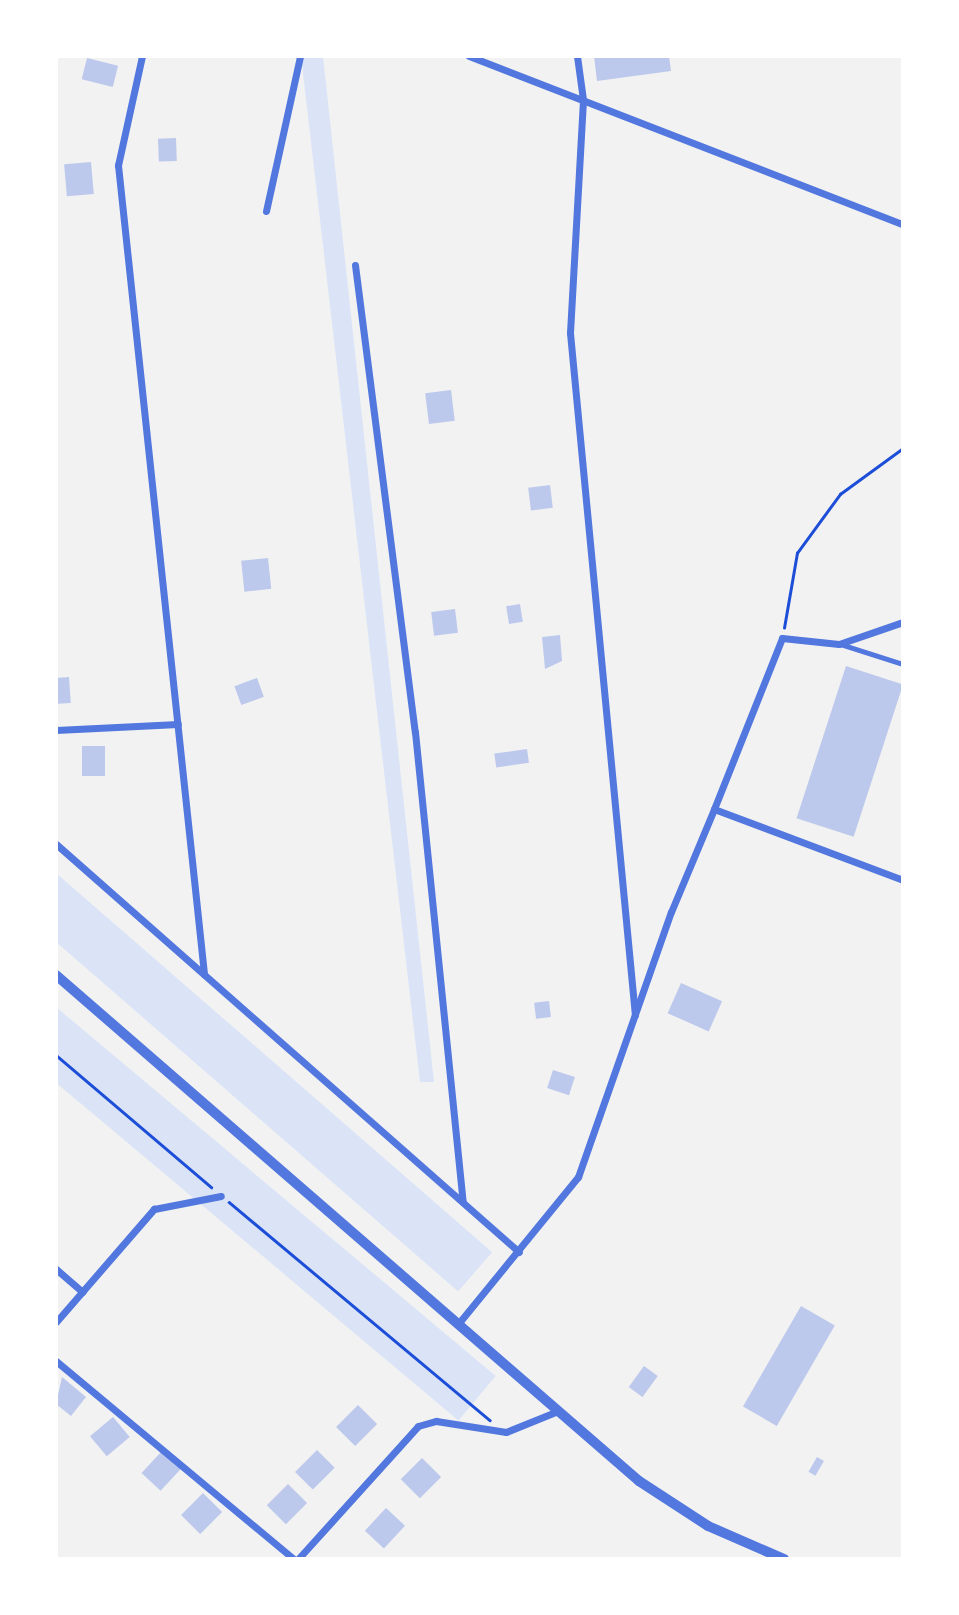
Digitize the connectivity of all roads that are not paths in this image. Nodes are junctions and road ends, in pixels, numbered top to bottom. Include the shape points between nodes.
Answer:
1 (142, 56) edge
2 (300, 56) edge
3 (469, 56) edge
4 (577, 56) edge
5 (583, 100) junction
6 (266, 211) dead end
7 (903, 224) edge
8 (355, 265) dead end
9 (903, 622) edge
10 (839, 644) junction
11 (903, 664) edge
12 (178, 724) junction
13 (56, 730) edge
14 (714, 809) junction
15 (56, 844) edge
16 (903, 880) edge
17 (205, 974) junction
18 (56, 975) edge
19 (635, 1014) junction
20 (221, 1196) road end
21 (463, 1202) junction
22 (519, 1252) junction
23 (56, 1269) edge
24 (82, 1292) junction
25 (56, 1322) edge
26 (458, 1324) junction
27 (56, 1361) edge
28 (558, 1411) junction
29 (296, 1559) edge
30 (784, 1559) edge

1 - 12 street via 118,165
2 - 6 street
3 - 5 street
4 - 5 street
5 - 7 street
5 - 19 street via 570,333
8 - 21 street via 415,732
9 - 10 street
10 - 11 lane
10 - 14 street via 782,638
12 - 13 street
12 - 17 street
14 - 16 street
14 - 19 street
15 - 17 street
17 - 21 street
18 - 26 street
19 - 22 street via 578,1177
20 - 24 street via 154,1209
21 - 22 street
22 - 26 street
23 - 24 street
24 - 25 street
26 - 28 street
27 - 29 street
28 - 29 street via 506,1432 436,1421 418,1426
28 - 30 street via 639,1481 708,1526

